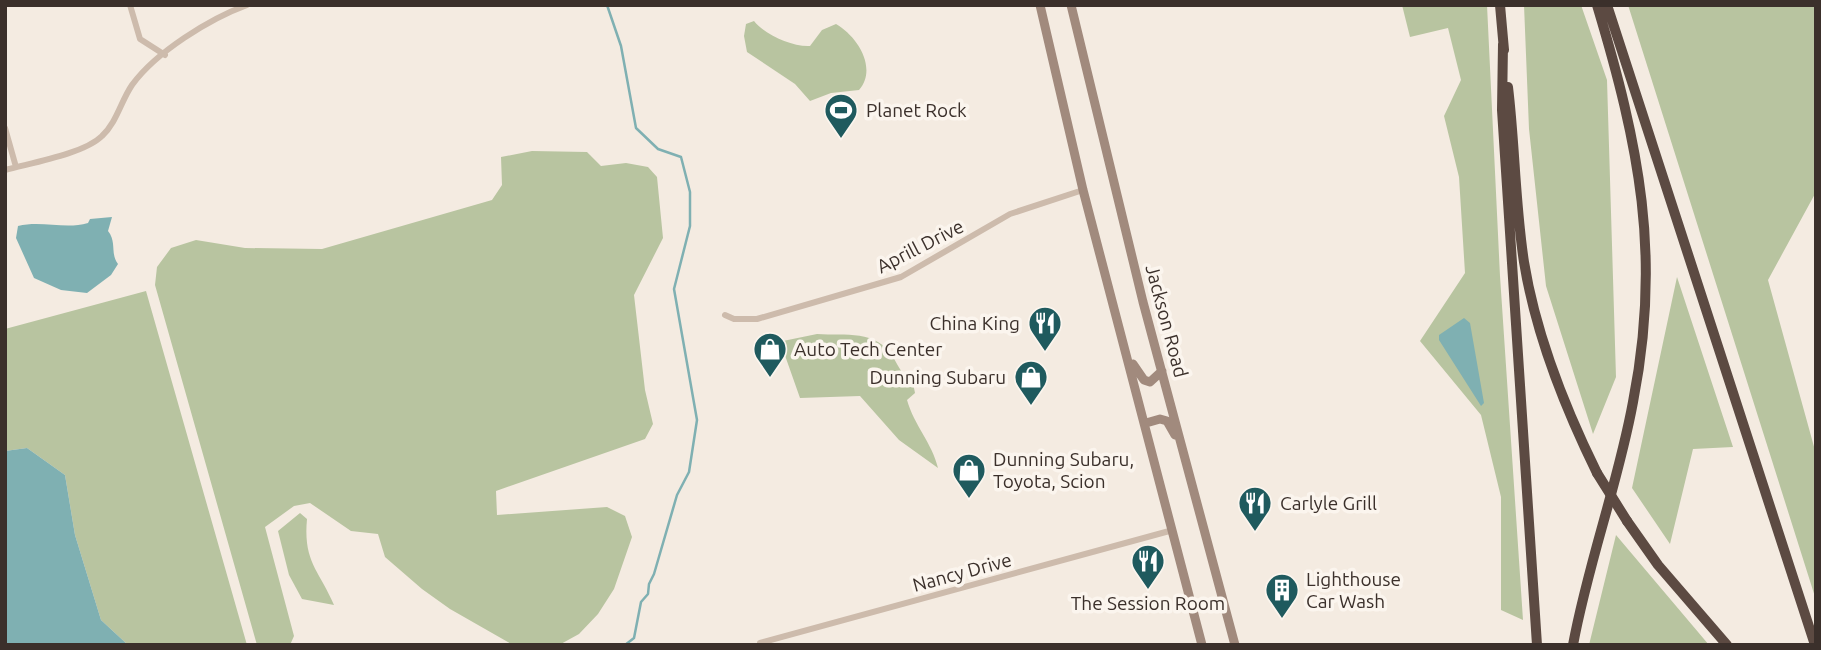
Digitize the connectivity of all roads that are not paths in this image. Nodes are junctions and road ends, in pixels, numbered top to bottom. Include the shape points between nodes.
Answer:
1 (130, 5) edge
2 (247, 5) edge
3 (1069, 5) edge
4 (1500, 5) edge
5 (1597, 5) edge
6 (1607, 5) edge
7 (1042, 7) edge
8 (229, 8) edge
9 (1503, 44) junction
10 (165, 55) junction
11 (5, 128) edge
12 (16, 167) junction
13 (5, 170) edge
14 (1083, 190) junction
15 (724, 315) dead end
16 (1126, 350) junction
17 (1162, 371) junction
18 (1146, 423) junction
19 (1183, 449) junction
20 (1173, 530) junction
21 (1202, 642) edge
22 (760, 643) dead end
23 (1235, 645) edge
24 (1537, 645) edge
25 (1573, 645) edge
26 (1727, 645) edge
27 (1815, 645) edge

1 - 10 street via 140,39
2 - 8 street
3 - 17 main road, Jackson Road
4 - 9 highway
5 - 25 highway via 1635,142 1647,273 1633,402
6 - 27 highway
7 - 14 main road
8 - 10 street
9 - 24 highway via 1502,110
9 - 26 highway, bridge via 1520,229 1534,308 1557,384 1597,473 1627,521
10 - 12 street via 130,87 101,138
11 - 12 street
12 - 13 street
14 - 15 street, Aprill Drive via 1010,214 901,277 757,318
14 - 16 main road
16 - 17 main road via 1144,380 1155,380
16 - 18 main road
17 - 19 main road, Jackson Road
18 - 19 main road via 1167,421
18 - 20 main road
19 - 23 main road, Jackson Road
20 - 21 main road
20 - 22 street, Nancy Drive

